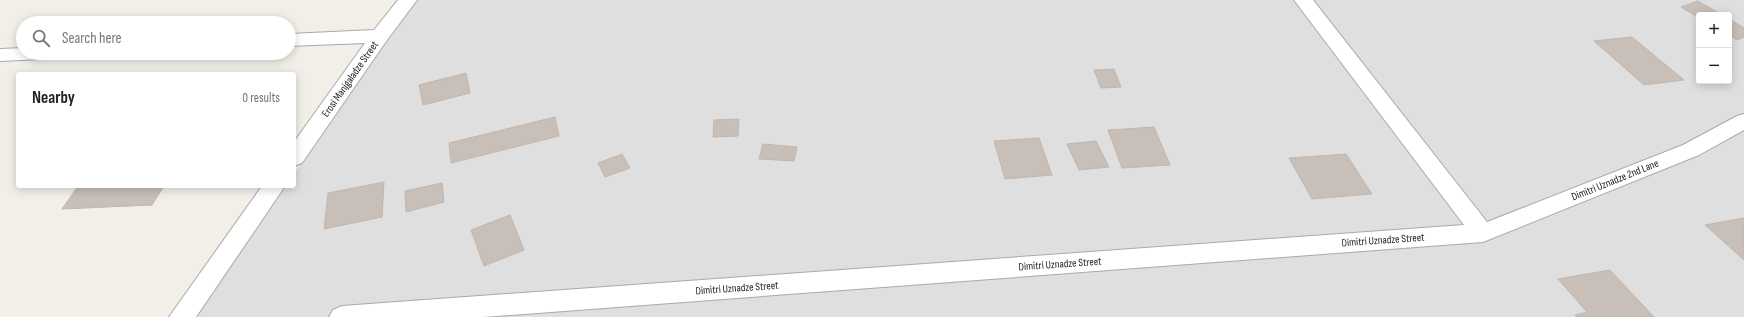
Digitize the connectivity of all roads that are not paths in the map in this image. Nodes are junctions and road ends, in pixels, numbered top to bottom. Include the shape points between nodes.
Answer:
1 (408, 0) edge
2 (1303, 0) edge
3 (380, 36) junction
4 (296, 40) edge
5 (16, 54) edge
6 (0, 55) edge
7 (1744, 121) edge
8 (296, 155) edge
9 (273, 188) edge
10 (1484, 232) junction
11 (182, 317) edge
12 (342, 317) edge

1 - 3 street, Erosi Manjgaladze Street
2 - 10 street
3 - 4 street
3 - 8 street, Erosi Manjgaladze Street
5 - 6 street
7 - 10 street, Dimitri Uznadze 2nd Lane via 1691,150
9 - 11 street
10 - 12 street, Dimitri Uznadze Street

